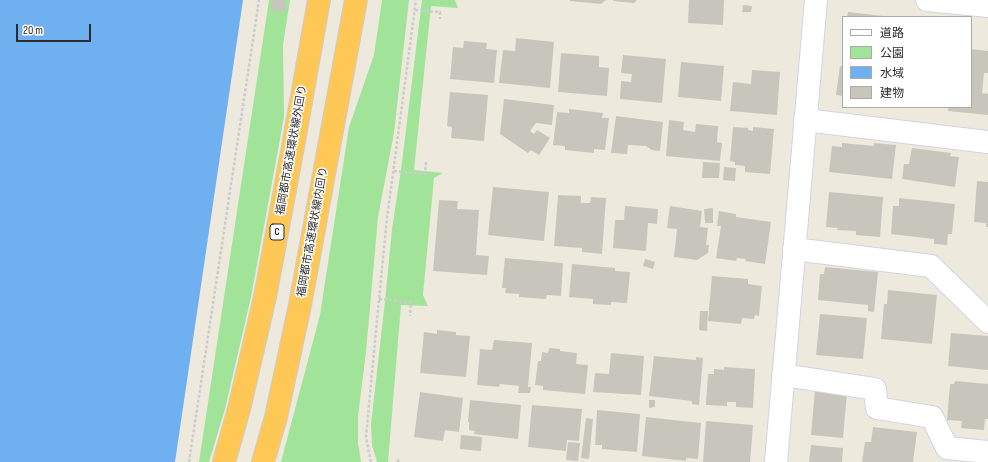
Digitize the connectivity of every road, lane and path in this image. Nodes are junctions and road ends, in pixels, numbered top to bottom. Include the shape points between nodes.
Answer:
1 (259, 0) edge
2 (319, 0) edge
3 (356, 0) edge
4 (416, 0) edge
5 (816, 0) edge
6 (927, 0) edge
7 (988, 6) edge
8 (415, 10) junction
9 (440, 19) dead end
10 (805, 120) junction
11 (988, 142) edge
12 (426, 162) dead end
13 (394, 171) junction
14 (794, 249) junction
15 (380, 299) junction
16 (410, 316) dead end
17 (988, 322) edge
18 (783, 375) junction
19 (988, 452) edge
20 (398, 458) dead end
21 (189, 462) edge
22 (224, 462) edge
23 (263, 462) edge
24 (371, 462) edge
25 (398, 462) edge
26 (776, 462) edge

1 - 21 path
2 - 22 highway, 福岡都市高速環状線外回り / C via 265,297
3 - 23 highway, 福岡都市高速環状線内回り via 298,313 276,417
4 - 8 path
5 - 10 street
6 - 7 street
8 - 9 path via 440,12
8 - 13 path
10 - 11 street
10 - 14 street
12 - 13 path via 425,174
13 - 15 path
14 - 17 street via 931,266
14 - 18 street
15 - 16 path via 412,302
15 - 24 path via 366,437
18 - 19 street via 875,389 877,408 932,417 947,448
18 - 26 street
20 - 25 path

